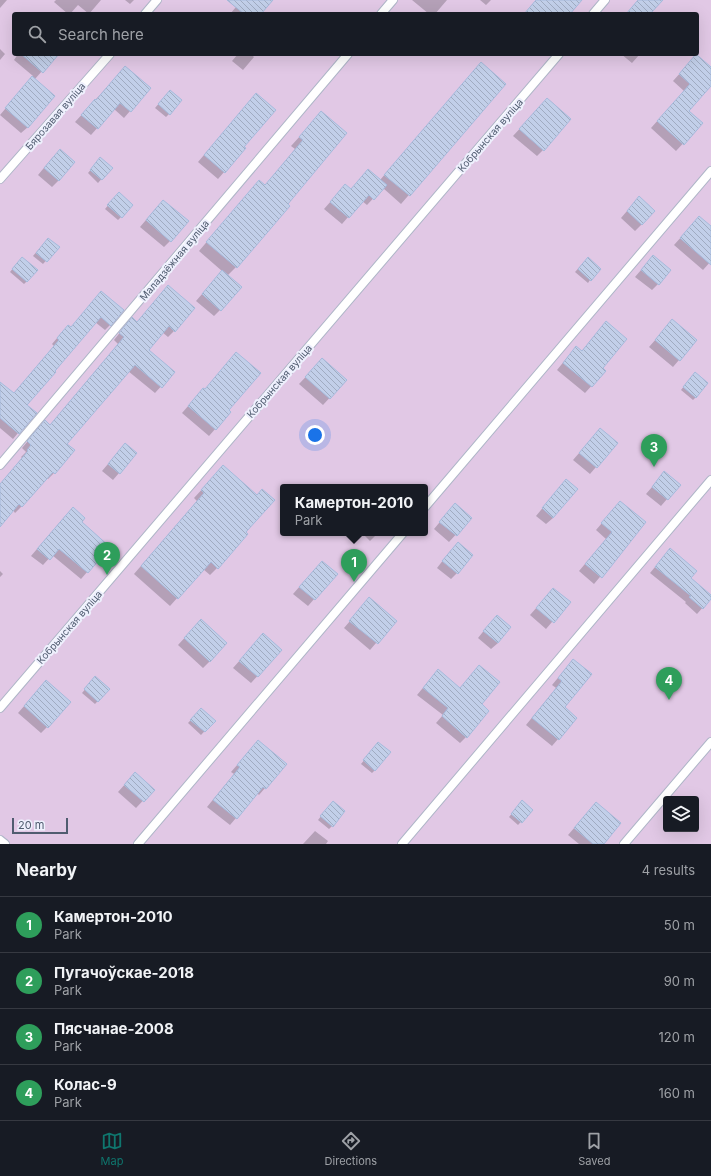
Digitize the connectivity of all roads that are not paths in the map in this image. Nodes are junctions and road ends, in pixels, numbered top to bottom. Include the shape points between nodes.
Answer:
1 (157, 0) edge
2 (393, 0) edge
3 (605, 0) edge
4 (147, 12) edge
5 (383, 12) edge
6 (595, 12) edge
7 (108, 56) edge
8 (346, 56) edge
9 (557, 56) edge
10 (711, 171) edge
11 (0, 178) edge
12 (0, 465) edge
13 (711, 480) edge
14 (428, 503) edge
15 (400, 536) edge
16 (0, 708) edge
17 (711, 742) edge
18 (0, 840) edge
19 (5, 844) edge
20 (138, 844) edge
21 (402, 844) edge
22 (624, 844) edge

1 - 4 lane
2 - 5 lane
3 - 6 lane
7 - 11 lane, Бярозавая вуліца
8 - 12 lane, Маладзёжная вуліца
9 - 16 lane, Кобрынская вуліца
10 - 14 lane
13 - 21 lane
15 - 20 lane
17 - 22 lane
18 - 19 lane

